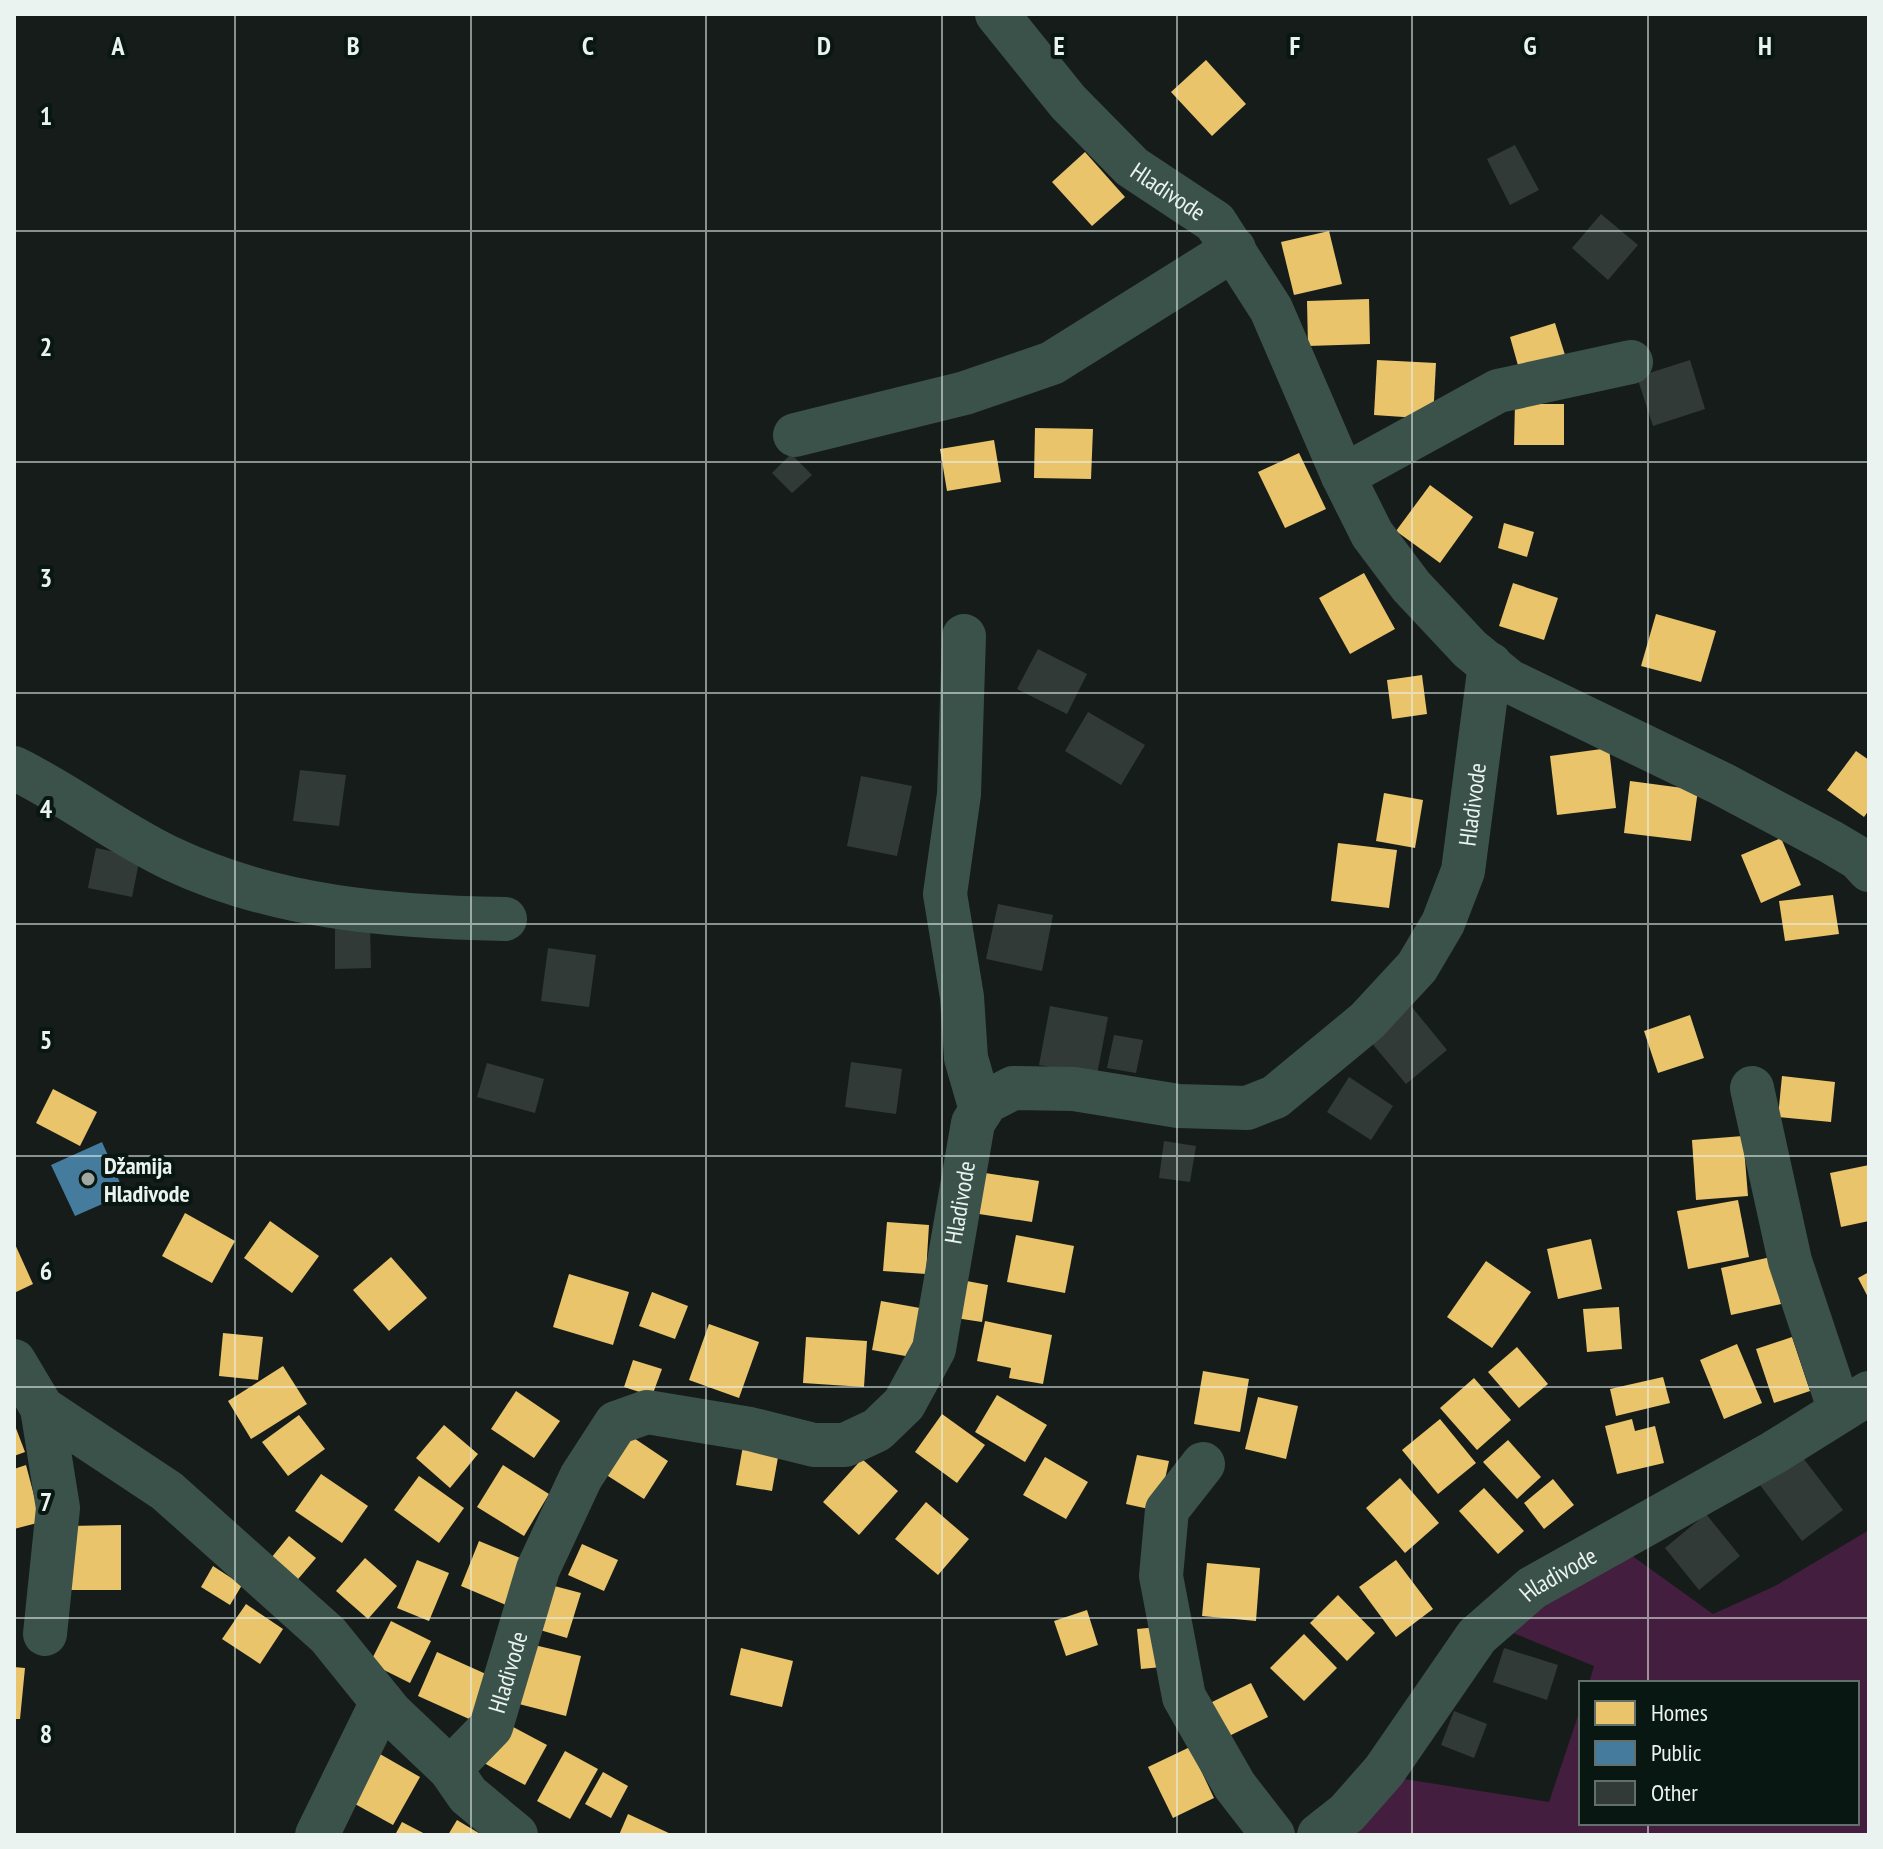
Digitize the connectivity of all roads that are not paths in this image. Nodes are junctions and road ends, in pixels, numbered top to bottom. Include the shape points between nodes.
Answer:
1 (997, 14) edge
2 (1234, 249) junction
3 (1631, 362) dead end
4 (795, 435) dead end
5 (1343, 476) junction
6 (964, 636) dead end
7 (1490, 664) junction
8 (14, 768) edge
9 (1869, 870) edge
10 (505, 919) dead end
11 (1752, 1088) dead end
12 (981, 1110) junction
13 (14, 1361) edge
14 (1855, 1402) edge
15 (42, 1408) junction
16 (1203, 1464) dead end
17 (45, 1634) dead end
18 (382, 1702) junction
19 (450, 1769) junction
20 (317, 1835) edge
21 (516, 1835) edge
22 (1273, 1835) edge
23 (1319, 1835) edge

1 - 2 street, Hladivode via 1068,102 1132,167 1215,222
2 - 4 street via 1052,363 965,393
2 - 5 street, Hladivode via 1271,309
3 - 5 street via 1498,391
5 - 7 street, Hladivode via 1372,534 1411,586
6 - 12 street via 959,794 945,894 966,1058
7 - 9 street, Hladivode via 1509,681 1831,842
7 - 12 street, Hladivode via 1463,871 1443,923 1417,967 1367,1021 1275,1097 1247,1108 1178,1106 1074,1089 1013,1088
8 - 10 street via 173,860 261,893 414,917
11 - 14 street via 1790,1261
12 - 19 street, Hladivode via 973,1123 934,1349 904,1404 877,1430 845,1445 814,1445 647,1412 616,1423 581,1477 538,1569 491,1727
13 - 15 street
14 - 23 street, Hladivode via 1532,1588 1477,1636 1384,1771
15 - 17 street via 58,1508
15 - 18 street via 167,1491 328,1635
16 - 22 street via 1167,1510 1161,1576 1184,1697 1235,1786
18 - 19 street
18 - 20 street
19 - 21 street via 468,1795

